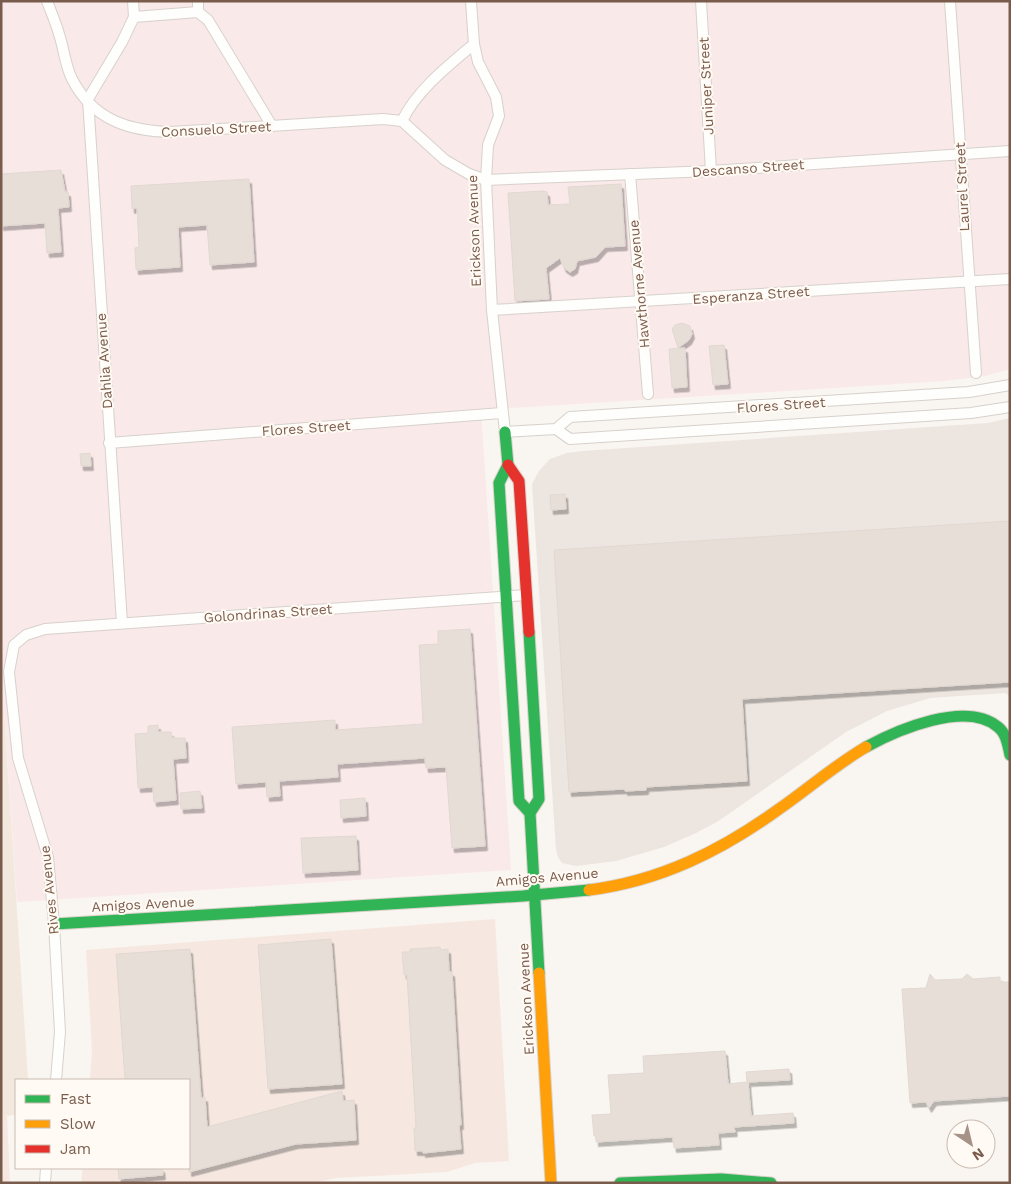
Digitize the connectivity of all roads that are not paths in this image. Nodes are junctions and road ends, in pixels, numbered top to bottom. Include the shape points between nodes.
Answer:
1 (47, 1) edge
2 (133, 1) edge
3 (471, 1) edge
4 (701, 1) edge
5 (950, 1) edge
6 (198, 7) edge
7 (134, 18) junction
8 (474, 44) junction
9 (88, 99) junction
10 (402, 121) junction
11 (272, 126) junction
12 (1010, 151) edge
13 (960, 153) junction
14 (711, 171) junction
15 (630, 174) junction
16 (486, 180) junction
17 (1010, 278) edge
18 (968, 281) junction
19 (640, 302) junction
20 (492, 310) junction
21 (976, 373) dead end
22 (1010, 385) edge
23 (648, 394) dead end
24 (1010, 407) edge
25 (502, 414) junction
26 (556, 429) junction
27 (505, 432) junction
28 (109, 443) junction
29 (508, 465) junction
30 (527, 595) junction
31 (506, 597) junction
32 (122, 623) junction
33 (14, 645) joint
34 (1010, 755) edge
35 (530, 813) junction
36 (535, 894) junction
37 (54, 924) junction
38 (56, 1079) edge
39 (46, 1169) edge
40 (45, 1183) edge
41 (551, 1183) edge
42 (620, 1183) edge
43 (771, 1183) edge

1 - 9 street, Consuelo Street via 72,79
2 - 7 street
3 - 8 street, Erickson Avenue
4 - 14 street, Juniper Street
5 - 13 street, Laurel Street
6 - 7 street
6 - 11 street
7 - 9 street
8 - 10 street via 422,92
8 - 16 street, Erickson Avenue via 478,62 496,96 499,116 488,146
9 - 11 street, Consuelo Street via 112,120 148,132
9 - 28 street, Dahlia Avenue
10 - 11 street, Consuelo Street via 383,119
10 - 16 street via 445,160
12 - 13 street, Descanso Street
13 - 14 street, Descanso Street
13 - 18 street, Laurel Street
14 - 15 street, Descanso Street
15 - 16 street, Descanso Street
15 - 19 street, Hawthorne Avenue
16 - 20 street, Erickson Avenue
17 - 18 street, Esperanza Street
18 - 19 street, Esperanza Street
18 - 21 street, Laurel Street
19 - 20 street, Esperanza Street
19 - 23 street, Hawthorne Avenue
20 - 25 street, Erickson Avenue
22 - 26 street, Flores Street via 970,392 570,418
24 - 26 street, Flores Street via 971,413 570,439
25 - 27 street, Erickson Avenue
25 - 28 street, Flores Street
26 - 27 street, Flores Street
27 - 29 street, Erickson Avenue
28 - 32 street, Dahlia Avenue
29 - 30 street, Erickson Avenue via 519,481
29 - 31 street, Erickson Avenue via 500,482
30 - 31 street, Golondrinas Street
30 - 35 street, Erickson Avenue via 539,799
31 - 32 street, Golondrinas Street
31 - 35 street, Erickson Avenue via 519,800
32 - 33 street, Golondrinas Street via 45,629 26,634
33 - 37 street, Rives Avenue via 9,672 14,736 48,857
34 - 36 street, Amigos Avenue via 998,726 986,720 953,718 918,724 864,748 768,817 686,864 618,885
35 - 36 street, Erickson Avenue
36 - 37 street, Amigos Avenue
36 - 41 street, Erickson Avenue
37 - 38 street, Rives Avenue via 60,1032
39 - 40 street
42 - 43 street via 721,1179

